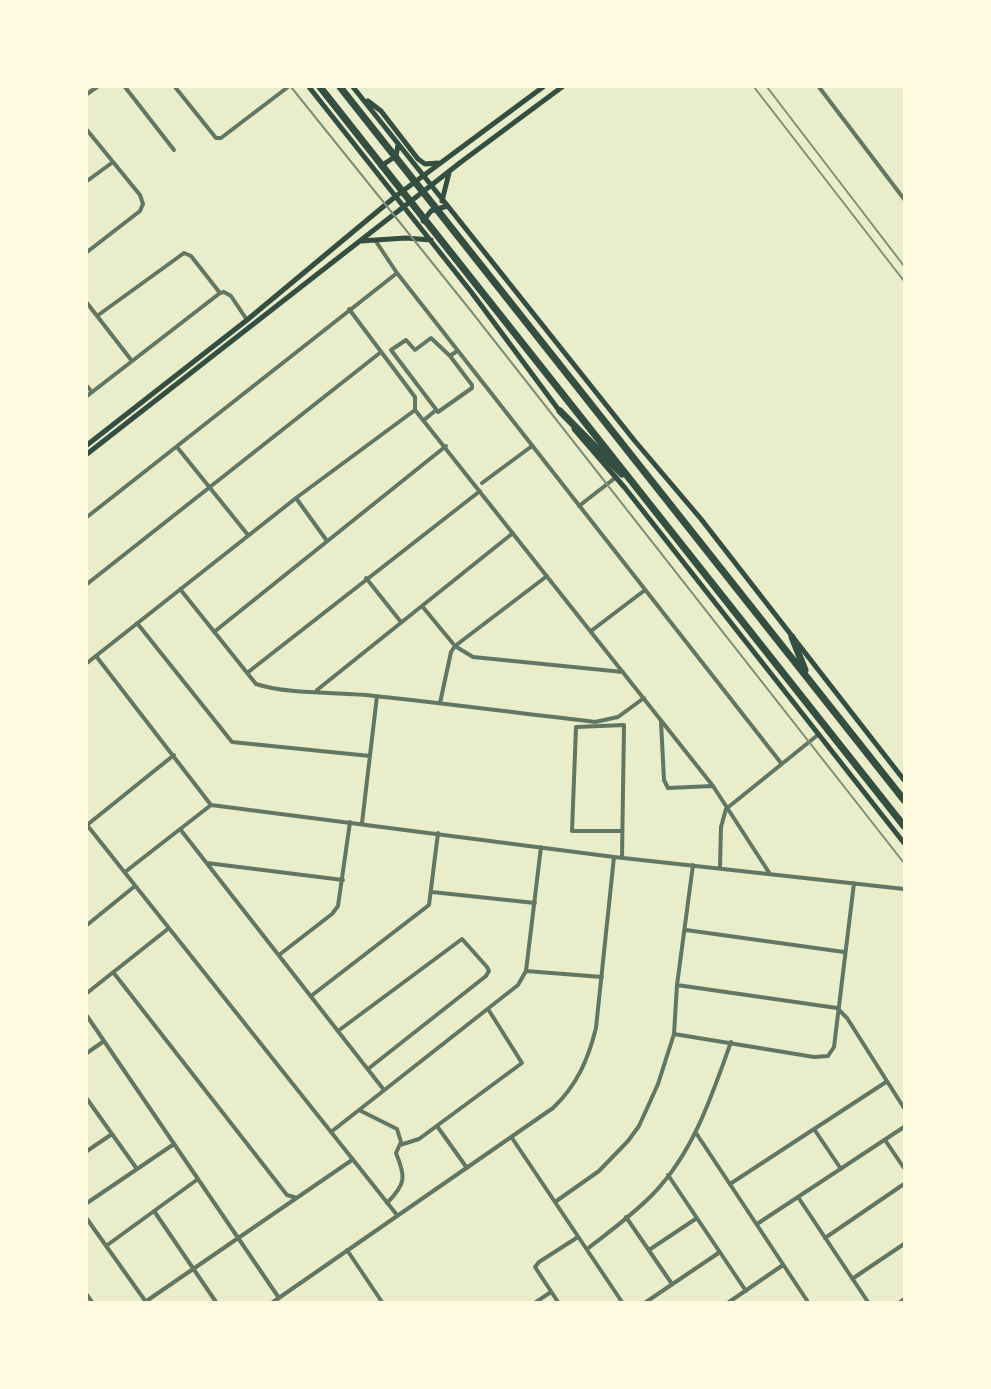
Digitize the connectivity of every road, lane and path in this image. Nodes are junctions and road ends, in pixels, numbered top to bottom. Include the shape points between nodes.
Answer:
1 (97, 87) edge
2 (124, 87) edge
3 (175, 87) edge
4 (288, 87) edge
5 (309, 87) edge
6 (320, 87) edge
7 (340, 87) edge
8 (353, 87) edge
9 (543, 87) edge
10 (562, 87) edge
11 (819, 87) edge
12 (87, 94) edge
13 (359, 95) junction
14 (87, 130) edge
15 (398, 143) junction
16 (174, 150) dead end
17 (112, 162) junction
18 (440, 162) junction
19 (373, 166) junction
20 (450, 172) junction
21 (423, 175) junction
22 (87, 181) edge
23 (431, 186) junction
24 (396, 196) junction
25 (904, 199) edge
26 (442, 201) junction
27 (405, 207) junction
28 (447, 207) junction
29 (421, 228) junction
30 (375, 240) junction
31 (431, 240) junction
32 (360, 241) junction
33 (87, 252) edge
34 (397, 273) junction
35 (220, 293) junction
36 (87, 303) edge
37 (349, 309) junction
38 (97, 316) junction
39 (247, 320) junction
40 (457, 351) junction
41 (381, 352) junction
42 (450, 356) junction
43 (132, 361) junction
44 (87, 386) edge
45 (92, 392) junction
46 (87, 396) edge
47 (415, 410) junction
48 (436, 410) junction
49 (560, 411) junction
50 (424, 420) junction
51 (87, 445) edge
52 (446, 446) junction
53 (531, 446) junction
54 (177, 447) junction
55 (87, 454) edge
56 (615, 478) junction
57 (482, 483) dead end
58 (210, 487) junction
59 (637, 488) junction
60 (480, 490) junction
61 (296, 498) junction
62 (579, 506) junction
63 (87, 517) edge
64 (513, 533) junction
65 (248, 535) junction
66 (327, 541) junction
67 (547, 576) junction
68 (366, 578) junction
69 (87, 584) edge
70 (180, 589) junction
71 (645, 590) junction
72 (422, 606) junction
73 (401, 622) junction
74 (137, 623) junction
75 (591, 631) junction
76 (214, 632) junction
77 (792, 637) junction
78 (455, 646) junction
79 (96, 656) junction
80 (87, 663) edge
81 (247, 673) junction
82 (624, 673) junction
83 (807, 678) junction
84 (316, 690) junction
85 (377, 696) junction
86 (644, 698) junction
87 (440, 703) junction
88 (661, 721) junction
89 (819, 734) junction
90 (174, 755) junction
91 (370, 756) junction
92 (781, 763) junction
93 (904, 780) edge
94 (713, 786) junction
95 (904, 800) edge
96 (211, 805) junction
97 (726, 809) junction
98 (350, 822) junction
99 (362, 823) junction
100 (87, 825) edge
101 (904, 826) edge
102 (180, 829) junction
103 (621, 831) junction
104 (438, 833) junction
105 (904, 843) edge
106 (541, 847) junction
107 (614, 857) junction
108 (622, 857) junction
109 (207, 863) junction
110 (693, 865) junction
111 (720, 868) junction
112 (125, 872) junction
113 (770, 874) junction
114 (343, 880) junction
115 (854, 883) junction
116 (135, 886) junction
117 (904, 889) edge
118 (432, 892) junction
119 (535, 903) junction
120 (88, 922) edge
121 (169, 928) junction
122 (686, 930) junction
123 (844, 952) junction
124 (279, 955) junction
125 (526, 971) junction
126 (113, 972) junction
127 (602, 977) junction
128 (677, 985) junction
129 (87, 993) edge
130 (311, 996) junction
131 (837, 1008) junction
132 (488, 1009) junction
133 (87, 1016) edge
134 (338, 1031) junction
135 (674, 1034) junction
136 (104, 1041) junction
137 (731, 1042) junction
138 (87, 1053) edge
139 (368, 1069) junction
140 (886, 1082) junction
141 (384, 1090) junction
142 (87, 1099) edge
143 (904, 1108) edge
144 (359, 1110) junction
145 (436, 1126) junction
146 (904, 1127) edge
147 (814, 1129) junction
148 (331, 1132) junction
149 (696, 1133) junction
150 (112, 1134) junction
151 (512, 1138) junction
152 (885, 1140) junction
153 (174, 1144) junction
154 (400, 1145) junction
155 (87, 1151) edge
156 (352, 1160) junction
157 (467, 1168) junction
158 (904, 1168) edge
159 (137, 1169) junction
160 (841, 1169) junction
161 (668, 1175) junction
162 (198, 1179) junction
163 (730, 1184) junction
164 (904, 1184) edge
165 (798, 1197) junction
166 (297, 1198) junction
167 (555, 1202) junction
168 (87, 1203) edge
169 (387, 1203) junction
170 (154, 1211) junction
171 (397, 1215) junction
172 (626, 1217) junction
173 (697, 1218) junction
174 (87, 1219) edge
175 (757, 1224) junction
176 (578, 1237) junction
177 (239, 1238) junction
178 (825, 1238) junction
179 (904, 1244) edge
180 (106, 1246) junction
181 (586, 1249) junction
182 (347, 1250) junction
183 (649, 1250) junction
184 (720, 1252) junction
185 (783, 1265) junction
186 (194, 1269) junction
187 (852, 1279) junction
188 (672, 1284) junction
189 (746, 1291) junction
190 (551, 1292) junction
191 (87, 1295) edge
192 (279, 1298) junction
193 (904, 1299) edge
194 (92, 1302) edge
195 (146, 1302) edge
196 (216, 1302) edge
197 (273, 1302) edge
198 (382, 1302) edge
199 (536, 1302) edge
200 (558, 1302) edge
201 (622, 1302) edge
202 (646, 1302) edge
203 (729, 1302) edge
204 (808, 1302) edge
205 (868, 1302) edge
206 (900, 1302) edge

1 - 12 street
2 - 16 street
3 - 4 street via 216,138 221,138
5 - 19 main road
6 - 59 highway
7 - 83 highway
8 - 13 main road
9 - 18 main road
10 - 20 main road
11 - 25 street
13 - 15 main road
13 - 18 main road via 381,111 424,164
14 - 17 street
15 - 19 main road via 398,152 391,161
15 - 21 main road
17 - 22 street
17 - 33 street via 143,204 140,211
18 - 21 main road
19 - 24 main road
20 - 23 main road
20 - 26 main road
21 - 23 main road
21 - 24 main road
23 - 26 main road
23 - 27 main road
24 - 27 main road
24 - 39 main road
26 - 28 main road
27 - 29 main road
27 - 32 main road
28 - 29 main road via 431,211
28 - 77 main road
29 - 31 main road
30 - 31 main road
30 - 32 main road
30 - 34 street
31 - 49 main road
32 - 55 main road
34 - 37 street
34 - 40 street
35 - 38 street via 191,256 184,253
35 - 39 street via 231,296
35 - 43 street
36 - 38 street
37 - 41 street
37 - 54 street
38 - 43 street
39 - 51 main road
40 - 42 street
40 - 53 street
41 - 47 street via 415,397
41 - 58 street
42 - 48 street via 472,388 444,410
42 - 48 street via 431,338 415,350 406,340 391,350
43 - 45 street
44 - 45 street
45 - 46 street
47 - 50 street
47 - 61 street
48 - 50 street
49 - 56 main road
49 - 59 highway
50 - 52 street
52 - 60 street
52 - 66 street
53 - 57 street
53 - 62 street
54 - 58 street
54 - 63 street
56 - 62 street
56 - 89 main road
58 - 65 street
58 - 69 street
59 - 101 highway
60 - 64 street
60 - 68 street
61 - 65 street
61 - 66 street
62 - 71 street
64 - 67 street
64 - 72 street
65 - 70 street
66 - 76 street
67 - 75 street
67 - 78 street
68 - 73 street
68 - 81 street
70 - 74 street
70 - 76 street
71 - 75 street
71 - 92 street
72 - 73 street
72 - 78 street
73 - 84 street
74 - 79 street
74 - 91 street via 232,742
75 - 82 street
76 - 81 street
77 - 83 highway
77 - 93 main road
78 - 82 street via 473,657
78 - 87 street
79 - 80 street
79 - 90 street
81 - 84 street via 256,684 272,689
82 - 86 street
83 - 95 highway
84 - 85 street
85 - 87 street
85 - 91 street
86 - 87 street via 618,717 595,722
86 - 88 street
88 - 94 street
88 - 94 street via 664,780 668,788
89 - 92 street
89 - 105 main road
90 - 96 street
90 - 100 street
91 - 99 street
92 - 97 street
94 - 97 street
96 - 98 street
96 - 102 street
97 - 111 street via 721,827
97 - 113 street
98 - 99 street
98 - 114 street
99 - 104 street
100 - 112 street
102 - 109 street
102 - 112 street
103 - 103 street via 624,726 576,727 572,831
103 - 108 street
104 - 106 street
104 - 118 street
106 - 107 street
106 - 119 street
107 - 108 street
107 - 127 street
108 - 110 street
109 - 114 street
109 - 124 street
110 - 111 street
110 - 122 street
111 - 113 street
112 - 116 street
113 - 115 street
114 - 124 street via 338,906 332,914
115 - 117 street
115 - 123 street
116 - 120 street
116 - 121 street
118 - 119 street
118 - 130 street via 423,911
119 - 125 street
121 - 126 street
121 - 148 street
122 - 123 street
122 - 128 street
123 - 131 street
124 - 130 street
125 - 127 street
125 - 132 street via 518,985
126 - 129 street
126 - 166 street via 287,1195
127 - 151 street via 591,1051 576,1083 553,1108
128 - 131 street
128 - 135 street
130 - 134 street
131 - 137 street via 834,1047 828,1056 814,1058
131 - 140 street
132 - 141 street
132 - 145 street via 522,1063
133 - 136 street
134 - 139 street
134 - 139 street via 462,939 487,967 486,976
135 - 137 street
135 - 167 street via 639,1126 600,1171
136 - 138 street
136 - 153 street
137 - 149 street
139 - 141 street
140 - 143 street
140 - 147 street
141 - 144 street
142 - 150 street
144 - 148 street
144 - 154 street via 397,1129
145 - 154 street via 419,1139
145 - 157 street
146 - 152 street
147 - 160 street
147 - 163 street
148 - 156 street
149 - 161 street
149 - 163 street
150 - 155 street
150 - 159 street
151 - 157 street
151 - 167 street
152 - 158 street
152 - 160 street
153 - 159 street
153 - 162 street
154 - 169 street via 396,1153 403,1169 401,1190
156 - 166 street
156 - 169 street
157 - 171 street
159 - 168 street
160 - 165 street
161 - 172 street
161 - 173 street
162 - 170 street
162 - 177 street
163 - 175 street
164 - 178 street
165 - 175 street
165 - 178 street
166 - 177 street
167 - 176 street
169 - 171 street
170 - 180 street
170 - 186 street
171 - 182 street
172 - 181 street
172 - 183 street
173 - 183 street
173 - 184 street
174 - 180 street
175 - 185 street
176 - 181 street
176 - 190 street via 539,1262 536,1268
177 - 186 street
177 - 192 street
178 - 187 street
179 - 187 street
180 - 195 street
181 - 201 street
182 - 192 street
182 - 198 street
183 - 188 street
184 - 188 street
184 - 189 street
185 - 189 street
185 - 204 street
186 - 195 street
186 - 196 street
187 - 205 street
188 - 202 street
189 - 203 street
190 - 199 street
190 - 200 street
191 - 194 street
192 - 197 street
193 - 206 street

